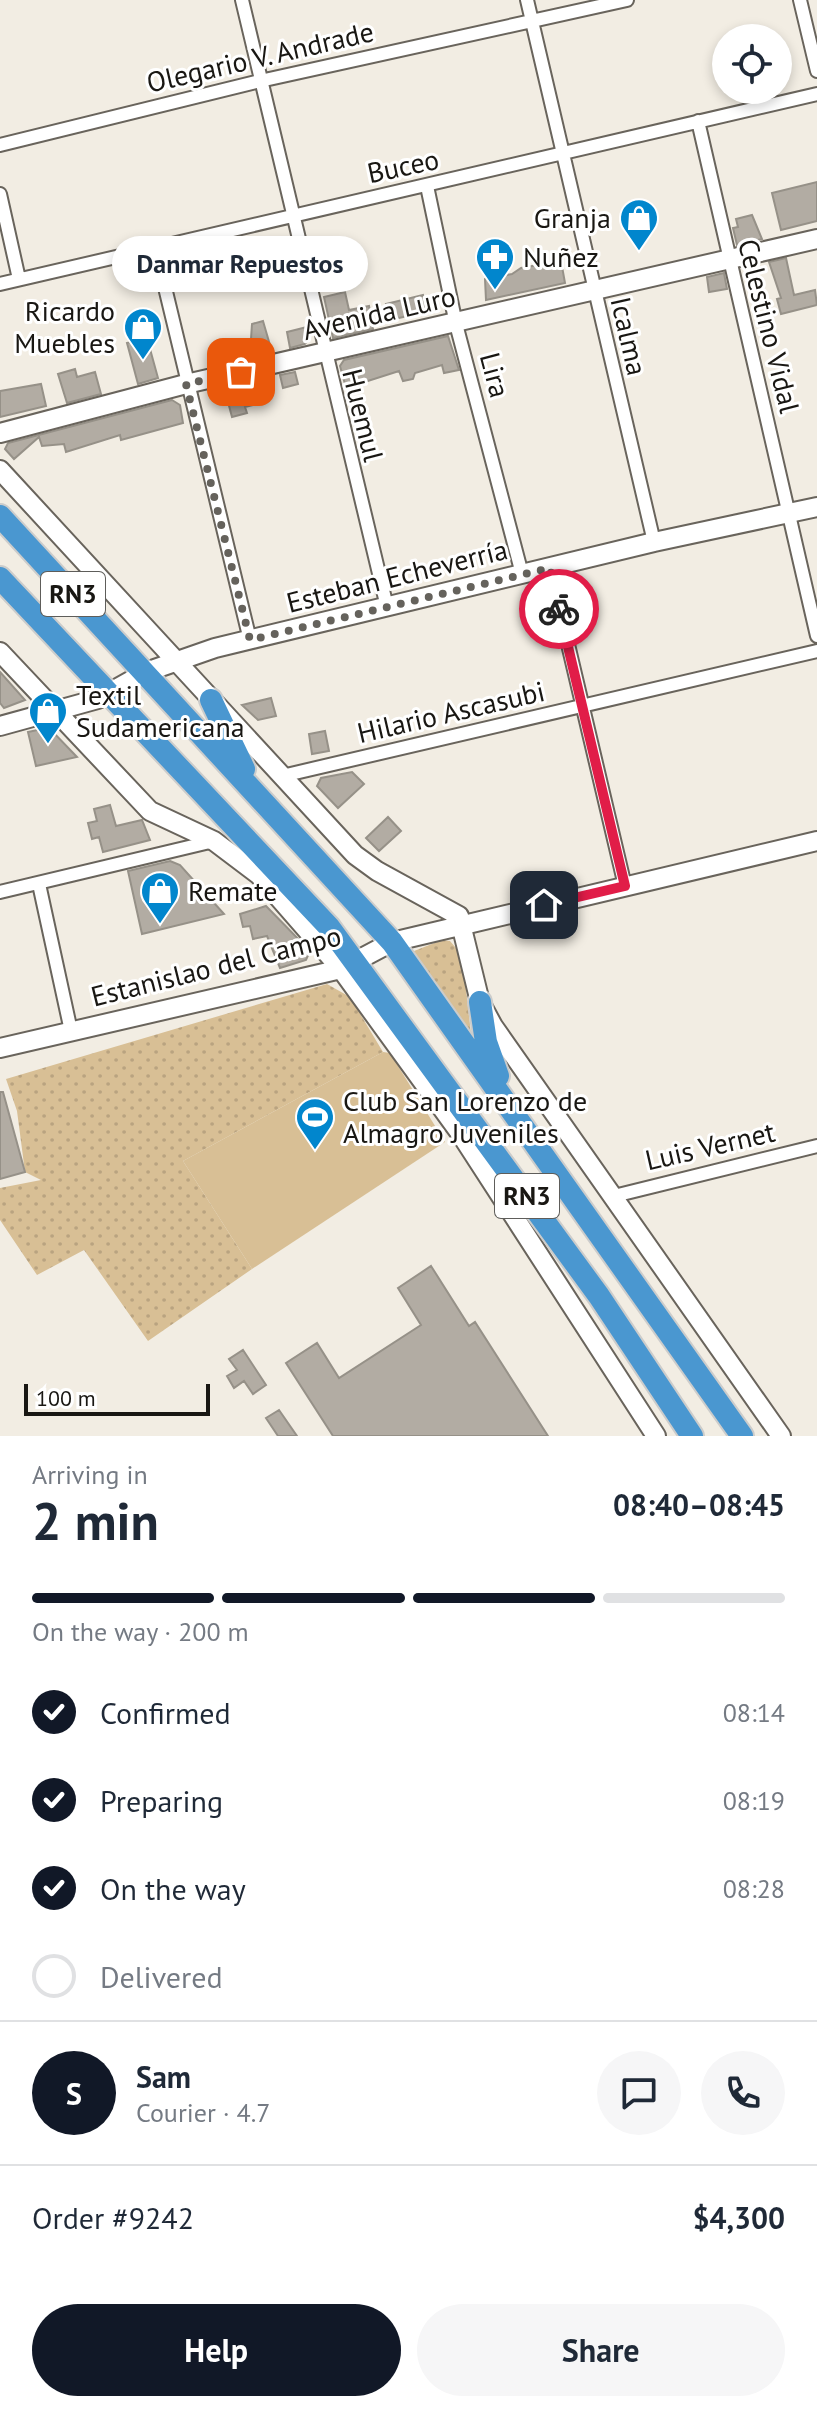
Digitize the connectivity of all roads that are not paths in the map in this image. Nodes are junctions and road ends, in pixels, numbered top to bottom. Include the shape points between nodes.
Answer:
1 (242, 0) edge
2 (527, 0) edge
3 (627, 0) edge
4 (800, 0) edge
5 (532, 19) junction
6 (817, 71) edge
7 (260, 81) junction
8 (817, 94) edge
9 (698, 121) junction
10 (0, 145) edge
11 (563, 153) junction
12 (427, 186) junction
13 (0, 194) edge
14 (291, 214) junction
15 (817, 239) edge
16 (155, 246) junction
17 (727, 259) junction
18 (19, 279) junction
19 (0, 284) edge
20 (594, 290) junction
21 (456, 324) junction
22 (324, 355) junction
23 (186, 384) junction
24 (0, 433) edge
25 (0, 470) edge
26 (817, 507) edge
27 (790, 514) junction
28 (0, 516) edge
29 (654, 542) junction
30 (550, 568) junction
31 (522, 574) junction
32 (0, 578) edge
33 (387, 607) junction
34 (817, 636) edge
35 (250, 640) junction
36 (817, 651) edge
37 (0, 652) edge
38 (174, 660) junction
39 (146, 672) junction
40 (109, 694) junction
41 (211, 700) junction
42 (581, 706) junction
43 (54, 713) junction
44 (0, 726) edge
45 (282, 776) junction
46 (253, 789) junction
47 (211, 798) junction
48 (214, 841) junction
49 (817, 841) edge
50 (259, 875) junction
51 (39, 884) junction
52 (625, 886) junction
53 (0, 892) edge
54 (464, 924) junction
55 (392, 942) junction
56 (348, 964) junction
57 (480, 1002) junction
58 (71, 1031) junction
59 (0, 1048) edge
60 (530, 1133) junction
61 (817, 1146) edge
62 (614, 1196) junction
63 (656, 1436) edge
64 (692, 1436) edge
65 (742, 1436) edge
66 (781, 1436) edge

1 - 7 street, Huemul
2 - 5 street, Icalma
3 - 5 street, Olegario V. Andrade
4 - 6 street
5 - 7 street, Olegario V. Andrade
5 - 11 street, Icalma
7 - 10 street, Olegario V. Andrade
7 - 14 street, Huemul
8 - 9 street, Buceo
9 - 11 street, Buceo
9 - 17 street, Celestino Vidal
11 - 12 street, Buceo
11 - 20 street, Icalma
12 - 14 street, Buceo
12 - 21 street, Lira
13 - 18 street
14 - 16 street, Buceo
14 - 22 street, Huemul
15 - 17 street, Avenida Luro
16 - 18 street, Buceo
16 - 23 street
17 - 20 street, Avenida Luro
17 - 27 street, Celestino Vidal
18 - 19 street, Buceo
20 - 21 street, Avenida Luro
20 - 29 street, Icalma
21 - 22 street, Avenida Luro
21 - 31 street, Lira
22 - 23 street, Avenida Luro
22 - 33 street, Huemul
23 - 24 street, Avenida Luro
23 - 35 street
25 - 38 street
26 - 27 street, Esteban Echeverría
27 - 29 street, Esteban Echeverría
27 - 34 street, Celestino Vidal
28 - 39 highway, RN3
29 - 30 street, Esteban Echeverría
30 - 31 street, Esteban Echeverría
30 - 42 street
31 - 33 street, Esteban Echeverría
32 - 40 highway, RN3
33 - 35 street, Esteban Echeverría
35 - 38 street, Esteban Echeverría
36 - 42 street, Hilario Ascasubi
37 - 43 street
38 - 39 street, Esteban Echeverría
38 - 41 street
39 - 40 street, Esteban Echeverría
39 - 46 highway, RN3
40 - 43 street, Esteban Echeverría
40 - 47 highway, RN3
41 - 45 street
41 - 46 highway
42 - 45 street, Hilario Ascasubi
42 - 52 street
43 - 44 street, Esteban Echeverría
43 - 48 street via 150,811
45 - 54 street via 365,864 453,911
46 - 55 highway, RN3
47 - 50 highway
47 - 56 highway, RN3
48 - 50 street
48 - 51 street
49 - 52 street, Estanislao del Campo
50 - 56 street
51 - 53 street
51 - 58 street
52 - 54 street, Estanislao del Campo
54 - 55 street, Estanislao del Campo
54 - 57 street
55 - 56 street, Estanislao del Campo
55 - 60 highway, RN3
56 - 58 street, Estanislao del Campo
56 - 63 street
56 - 64 highway, RN3 via 599,1296
57 - 60 highway via 493,1065
57 - 62 street
58 - 59 street, Estanislao del Campo
60 - 65 highway, RN3
61 - 62 street, Luis Vernet
62 - 66 street

